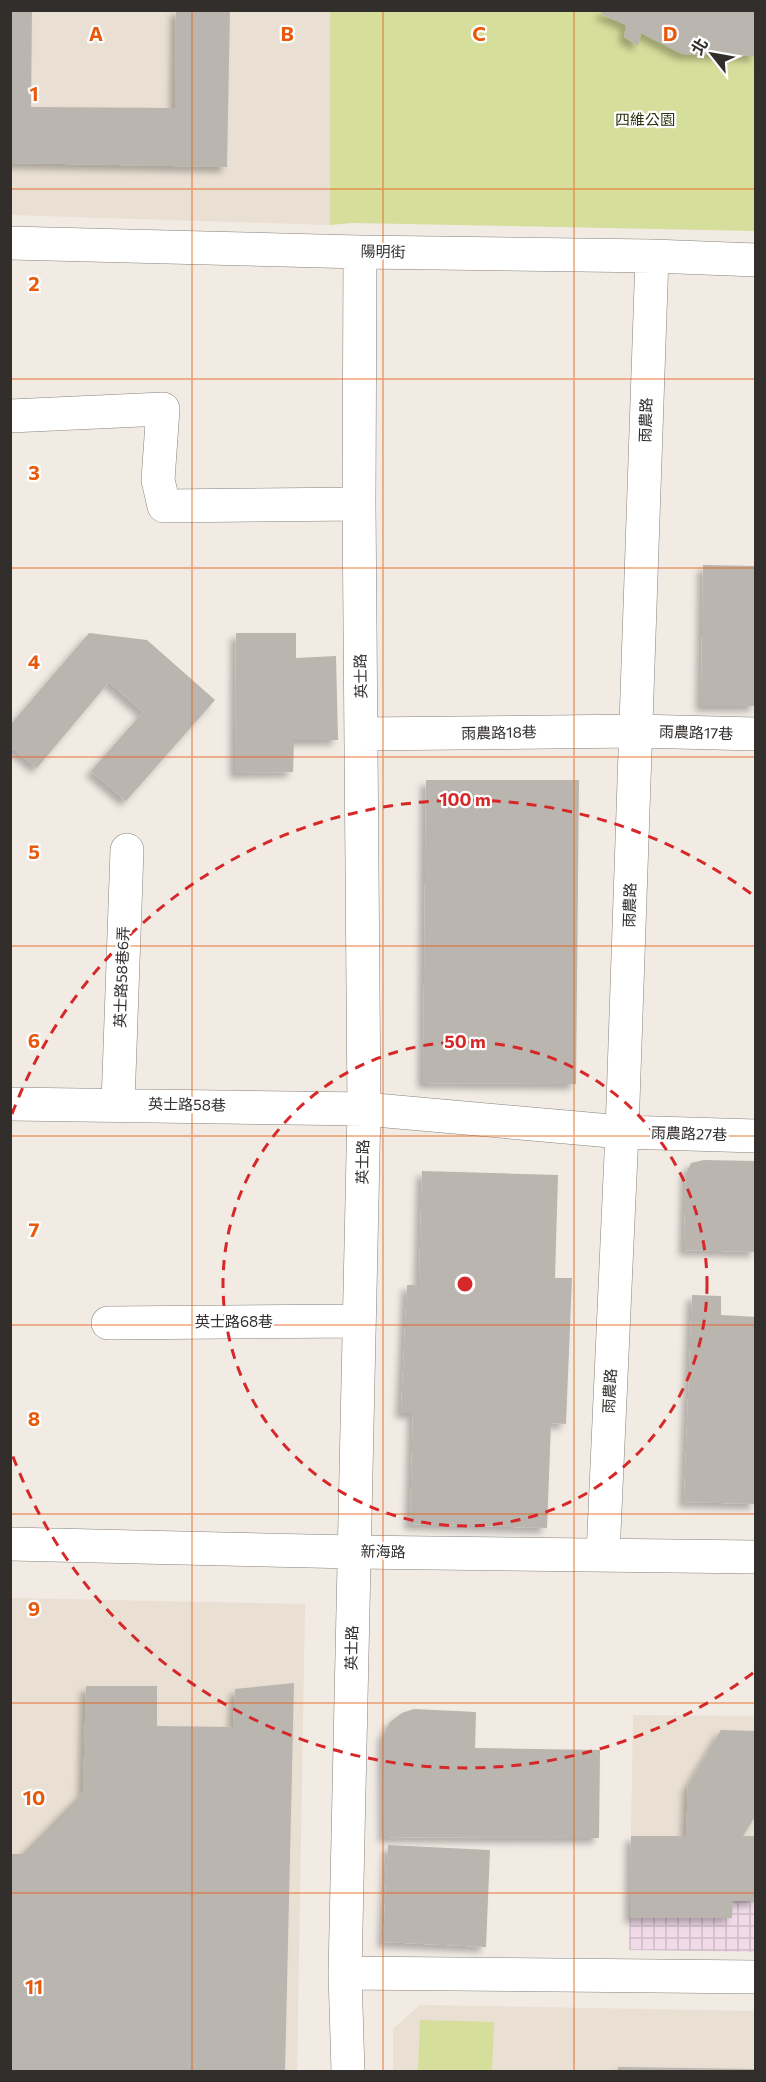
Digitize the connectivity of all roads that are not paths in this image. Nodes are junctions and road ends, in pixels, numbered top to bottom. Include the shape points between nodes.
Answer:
1 (10, 243) edge
2 (360, 252) junction
3 (652, 256) junction
4 (756, 260) edge
5 (10, 416) edge
6 (359, 504) junction
7 (636, 731) junction
8 (362, 734) junction
9 (756, 734) edge
10 (126, 850) dead end
11 (10, 1104) edge
12 (118, 1104) junction
13 (364, 1109) junction
14 (622, 1132) junction
15 (756, 1136) edge
16 (359, 1322) junction
17 (108, 1323) dead end
18 (10, 1544) edge
19 (354, 1552) junction
20 (603, 1555) junction
21 (756, 1557) edge
22 (345, 1973) junction
23 (756, 1977) edge
24 (348, 2072) edge

1 - 2 street, 陽明街
2 - 3 street, 陽明街
2 - 6 street, 英士路
3 - 4 street, 陽明街
3 - 7 street, 雨農路
5 - 6 street via 163,409 158,480 164,506
6 - 8 street, 英士路
7 - 8 street, 雨農路18巷
7 - 9 street, 雨農路17巷
7 - 14 street, 雨農路
8 - 13 street, 英士路
10 - 12 street, 英士路58巷6弄
11 - 12 street, 英士路58巷
12 - 13 street, 英士路58巷
13 - 14 street, 英士路58巷
13 - 16 street, 英士路
14 - 15 street, 雨農路27巷
14 - 20 street, 雨農路
16 - 17 street, 英士路68巷
16 - 19 street, 英士路
18 - 19 street, 新海路
19 - 20 street, 新海路
19 - 22 street, 英士路
20 - 21 street, 新海路
22 - 23 street
22 - 24 street, 英士路

